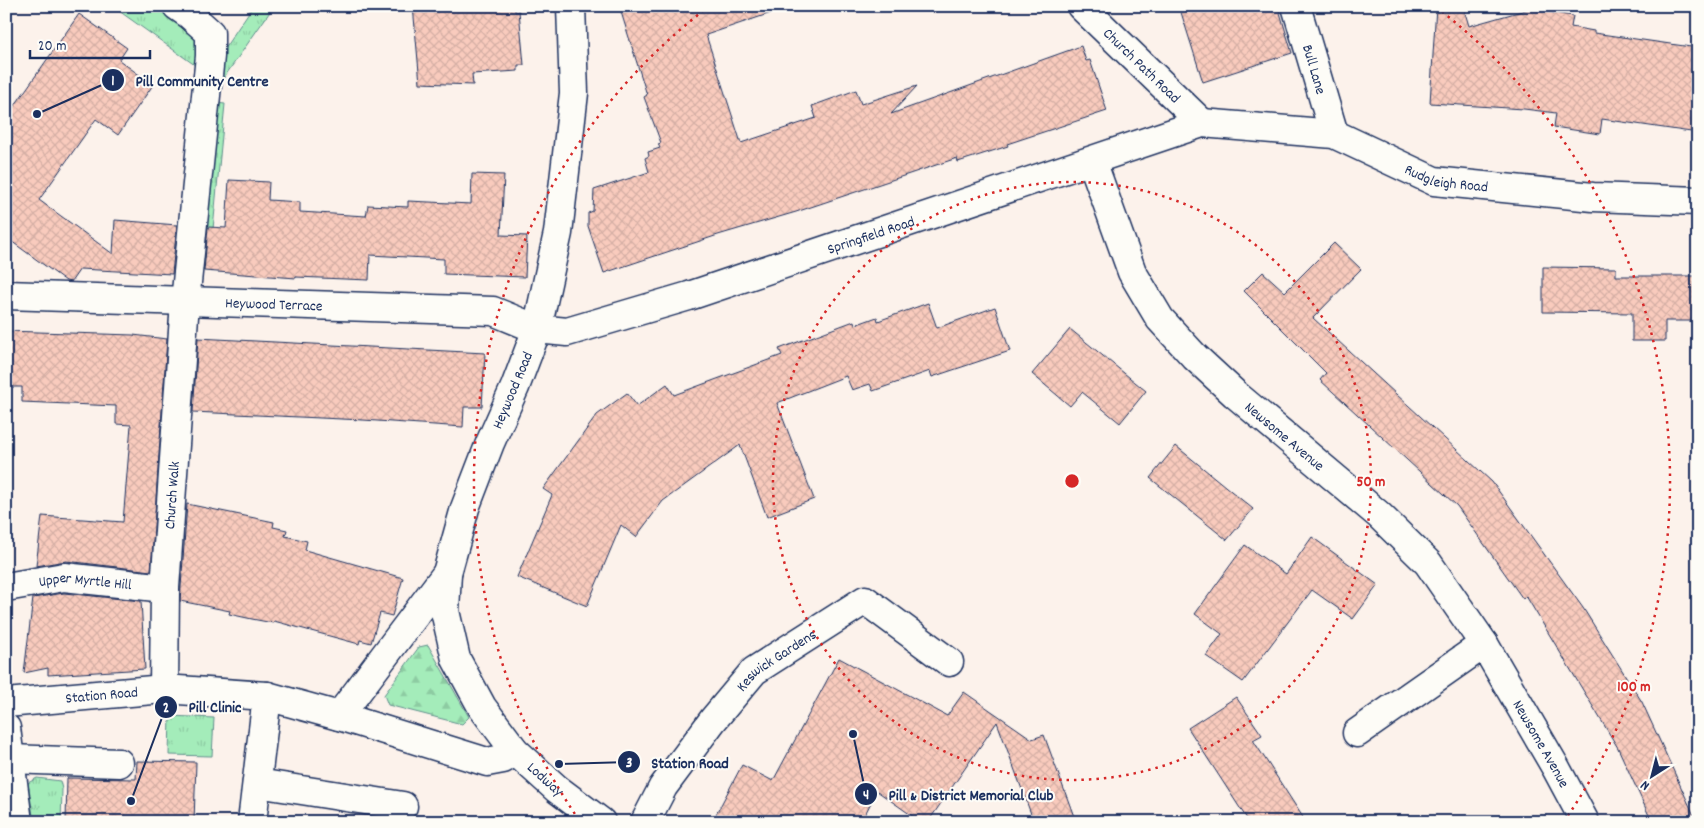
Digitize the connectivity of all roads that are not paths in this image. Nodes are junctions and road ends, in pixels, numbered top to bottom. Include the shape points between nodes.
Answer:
1 (177, 6) edge
2 (572, 6) edge
3 (1081, 6) edge
4 (1296, 6) edge
5 (1202, 123) junction
6 (1334, 134) junction
7 (1092, 160) junction
8 (1698, 201) edge
9 (6, 295) edge
10 (185, 302) junction
11 (537, 329) junction
12 (447, 573) junction
13 (6, 587) edge
14 (165, 588) junction
15 (1484, 644) junction
16 (949, 662) dead end
17 (164, 688) junction
18 (267, 696) junction
19 (6, 703) edge
20 (339, 716) junction
21 (6, 728) edge
22 (1357, 733) dead end
23 (515, 751) junction
24 (10, 759) junction
25 (119, 763) dead end
26 (257, 783) junction
27 (403, 806) dead end
28 (18, 822) edge
29 (252, 822) edge
30 (602, 822) edge
31 (645, 822) edge
32 (1585, 822) edge

1 - 10 street, Church Walk via 210,33
2 - 11 street, Heywood Road via 574,93 570,135 558,233
3 - 5 street, Church Path Road
4 - 6 street, Bull Lane
5 - 6 street, Rudgleigh Road
5 - 7 street, Springfield Road
6 - 8 street, Rudgleigh Road via 1434,181 1593,197
7 - 11 street, Springfield Road via 689,296 567,332
7 - 15 street, Newsome Avenue via 1132,272 1160,319 1228,388 1379,515 1428,563
9 - 10 street, Heywood Terrace
10 - 11 street, Heywood Terrace via 492,311
10 - 14 street, Church Walk
11 - 12 street, Heywood Road via 465,508
12 - 20 street
12 - 23 street, Heywood Road via 445,611 456,659 482,706
13 - 14 street, Upper Myrtle Hill via 64,576
14 - 17 street, Church Walk
15 - 22 street
15 - 32 street, Newsome Avenue
16 - 31 street, Keswick Gardens via 866,600 754,672 663,787
17 - 18 street, Station Road
17 - 19 street, Station Road
18 - 20 street, Station Road
18 - 26 street
20 - 23 street, Station Road via 487,762 503,759
21 - 24 street
23 - 30 street, Lodway
24 - 25 street
24 - 28 street
26 - 27 street
26 - 29 street

